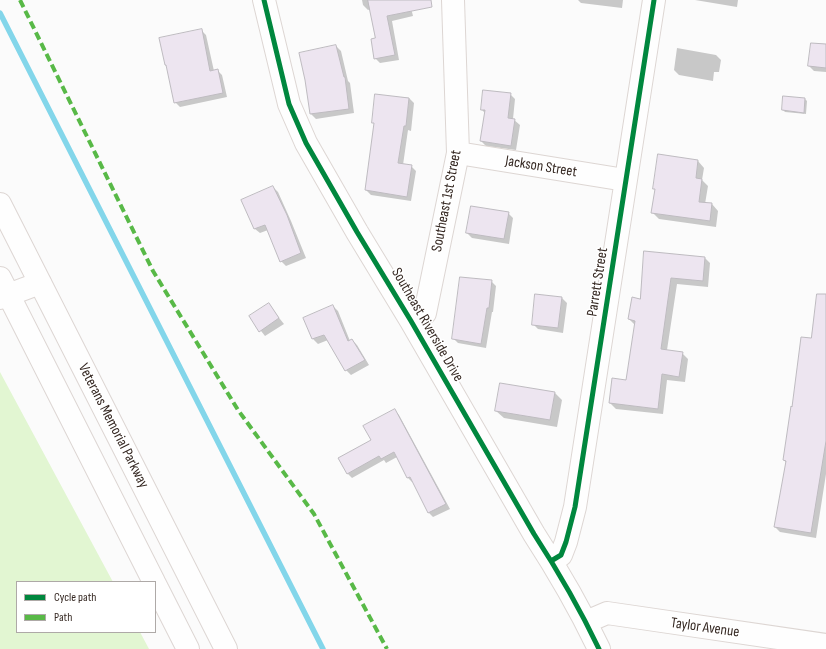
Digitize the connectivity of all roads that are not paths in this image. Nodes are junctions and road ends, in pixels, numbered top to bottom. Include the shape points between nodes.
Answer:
1 (264, 0) edge
2 (453, 0) edge
3 (654, 0) edge
4 (458, 153) junction
5 (625, 180) junction
6 (0, 204) edge
7 (40, 283) junction
8 (3, 290) edge
9 (411, 321) junction
10 (551, 561) junction
11 (153, 581) edge
12 (156, 587) edge
13 (586, 622) junction
14 (826, 645) edge
15 (188, 649) edge
16 (226, 649) edge
17 (599, 649) edge

1 - 9 main road, Southeast Riverside Drive via 288,104 297,126
2 - 4 main road, Southeast 1st Street
3 - 5 main road, Parrett Street
4 - 5 main road, Jackson Street
4 - 9 main road, Southeast 1st Street via 425,313
5 - 10 main road, Parrett Street via 575,507 561,555
6 - 7 main road, Veterans Memorial Parkway
7 - 8 main road
7 - 16 main road, Veterans Memorial Parkway
8 - 11 main road
9 - 10 main road, Southeast Riverside Drive
10 - 13 main road, Southeast Riverside Drive
12 - 15 main road
13 - 14 main road, Taylor Avenue via 607,613
13 - 17 main road, Southeast Riverside Drive

